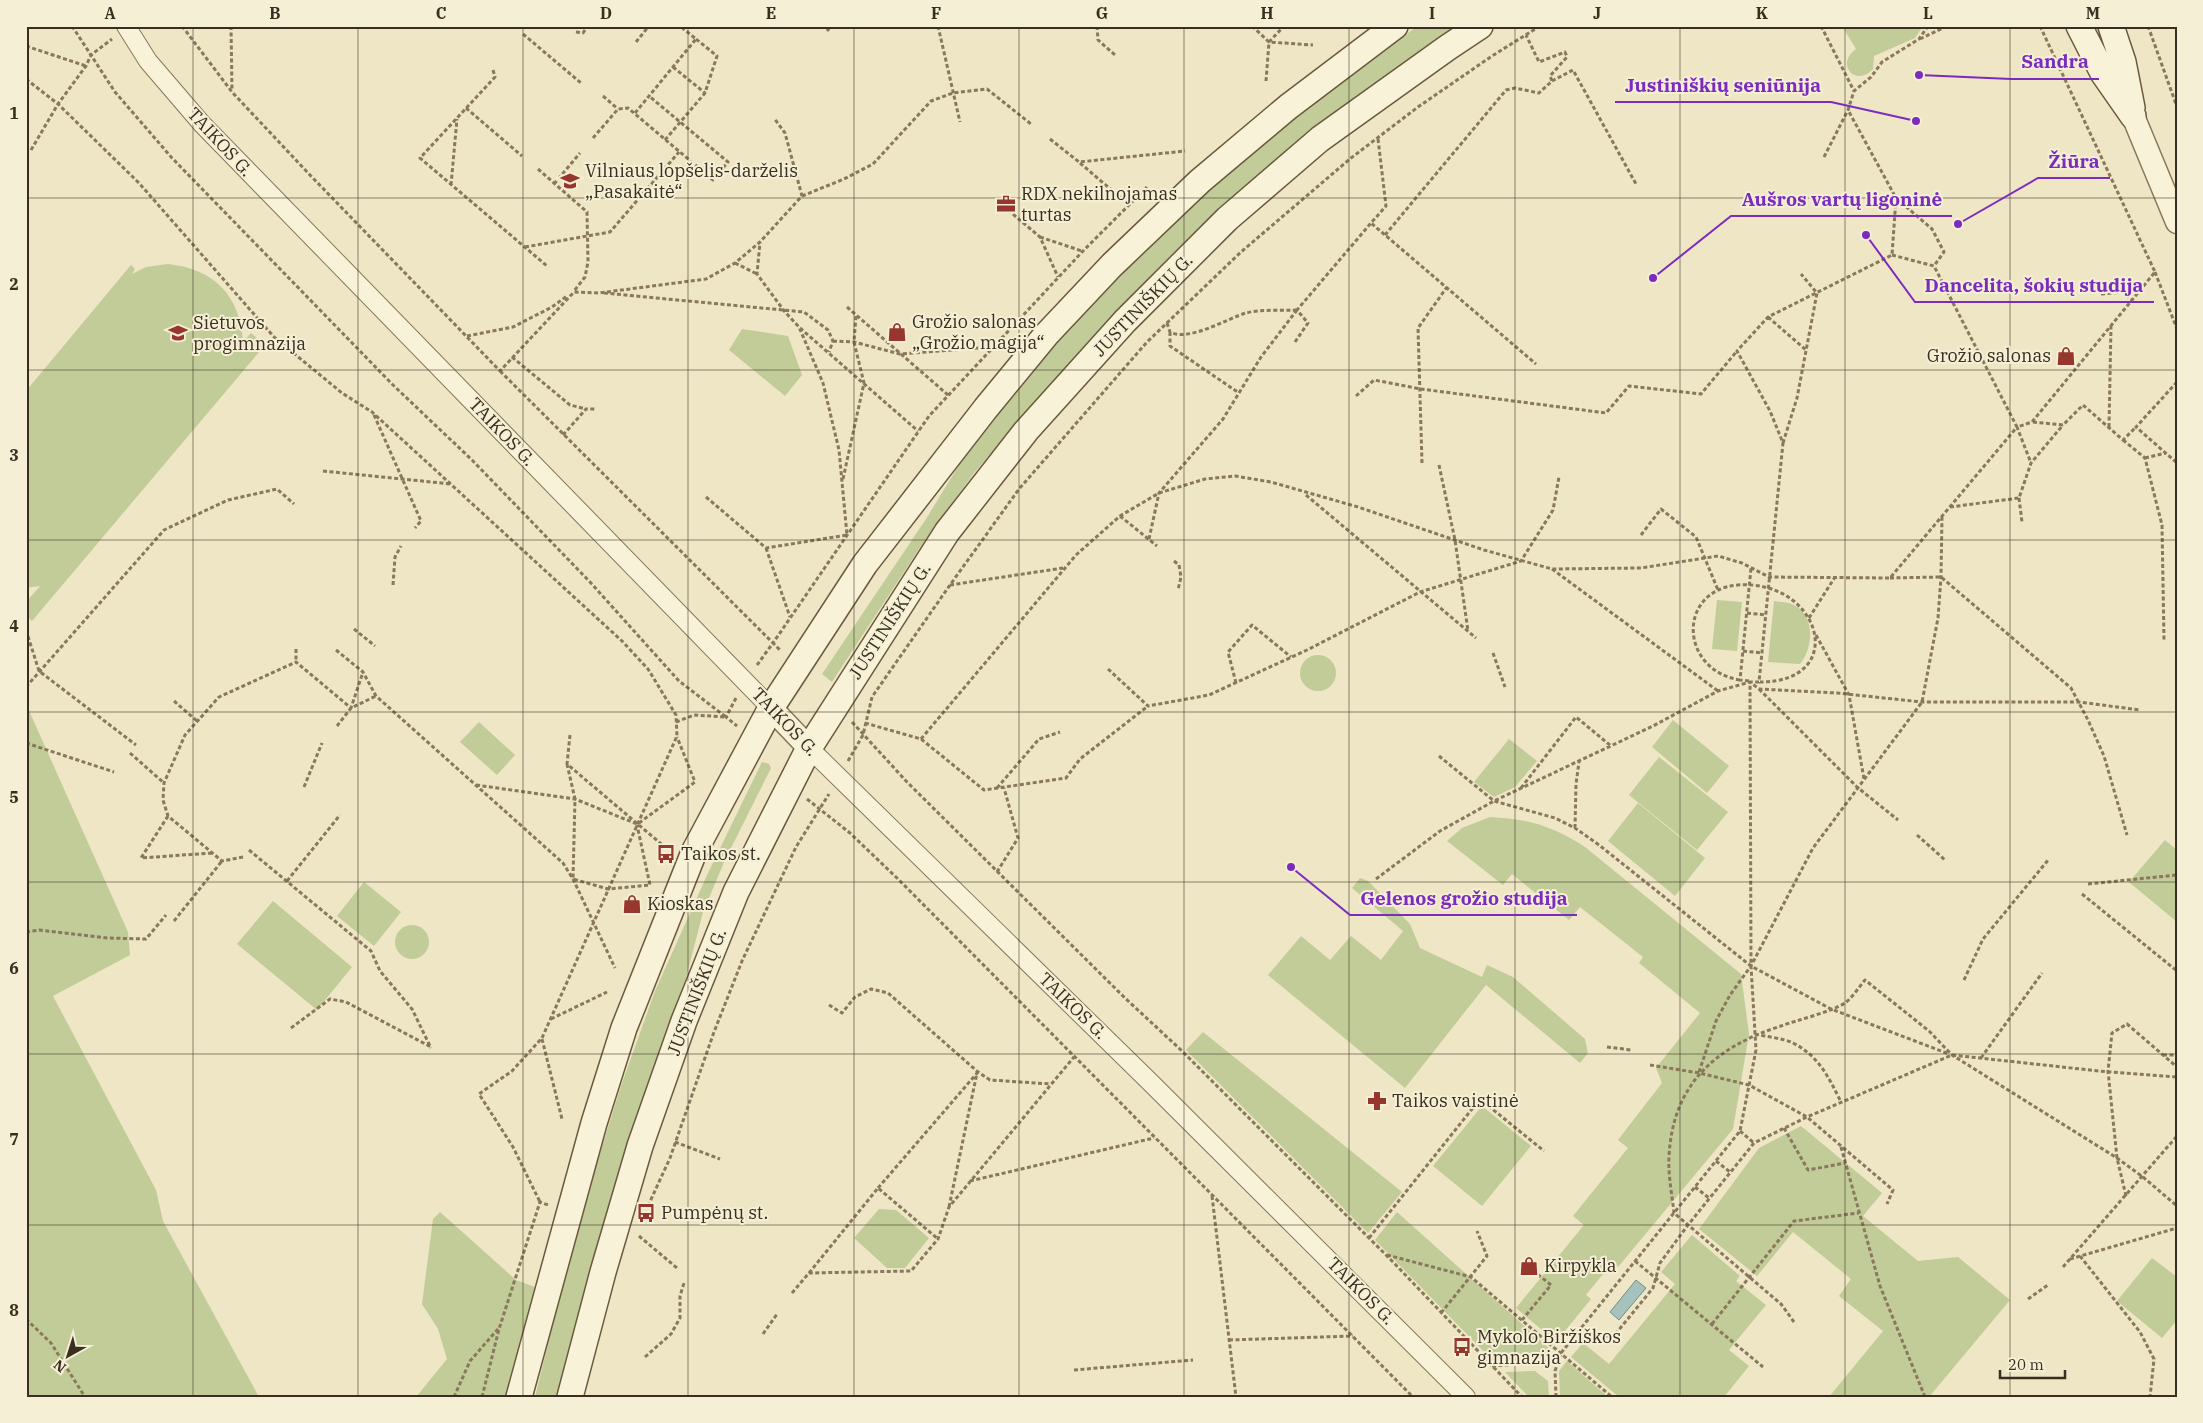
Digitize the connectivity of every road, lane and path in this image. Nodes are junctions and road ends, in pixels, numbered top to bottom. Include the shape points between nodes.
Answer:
1 (72, 26) edge
2 (182, 26) edge
3 (231, 26) edge
4 (588, 26) edge
5 (649, 26) edge
6 (680, 26) edge
7 (832, 26) edge
8 (938, 26) edge
9 (1097, 26) edge
10 (1252, 26) edge
11 (1284, 26) edge
12 (1395, 26) edge
13 (1480, 26) edge
14 (1540, 26) edge
15 (1820, 26) edge
16 (1928, 26) edge
17 (1947, 26) edge
18 (2040, 26) edge
19 (2079, 26) edge
20 (2111, 26) edge
21 (2148, 26) edge
22 (126, 27) edge
23 (828, 31) dead end
24 (576, 32) dead end
25 (523, 34) dead end
26 (1526, 35) junction
27 (696, 39) junction
28 (1919, 39) junction
29 (636, 42) dead end
30 (1269, 42) junction
31 (1313, 45) dead end
32 (26, 46) edge
33 (91, 55) junction
34 (1115, 55) dead end
35 (86, 66) junction
36 (673, 67) junction
37 (493, 70) dead end
38 (26, 79) edge
39 (1266, 80) dead end
40 (1552, 81) junction
41 (581, 83) dead end
42 (1854, 91) junction
43 (232, 92) junction
44 (705, 93) junction
45 (953, 93) junction
46 (603, 96) dead end
47 (649, 96) junction
48 (58, 104) junction
49 (2177, 107) edge
50 (466, 108) junction
51 (618, 109) junction
52 (1848, 110) junction
53 (635, 113) junction
54 (2133, 116) junction
55 (457, 118) junction
56 (774, 118) dead end
57 (680, 122) junction
58 (960, 122) dead end
59 (1031, 124) dead end
60 (594, 138) dead end
61 (1378, 138) junction
62 (1050, 139) dead end
63 (665, 140) junction
64 (31, 150) dead end
65 (1185, 151) dead end
66 (680, 152) junction
67 (580, 153) dead end
68 (522, 156) dead end
69 (1824, 157) dead end
70 (1079, 162) junction
71 (538, 169) dead end
72 (554, 184) junction
73 (1636, 184) dead end
74 (451, 185) junction
75 (1147, 187) dead end
76 (802, 196) junction
77 (1896, 198) junction
78 (1129, 205) junction
79 (1008, 210) dead end
80 (2177, 222) edge
81 (1371, 223) junction
82 (1385, 235) junction
83 (587, 236) junction
84 (1040, 237) junction
85 (760, 242) junction
86 (524, 247) junction
87 (1083, 251) junction
88 (1892, 255) junction
89 (735, 264) junction
90 (547, 266) dead end
91 (1934, 266) junction
92 (2155, 272) junction
93 (757, 274) junction
94 (1801, 274) dead end
95 (1058, 277) junction
96 (1447, 287) junction
97 (574, 292) junction
98 (599, 292) junction
99 (1817, 293) junction
100 (2101, 294) dead end
101 (2132, 300) junction
102 (847, 307) dead end
103 (1297, 310) junction
104 (785, 312) junction
105 (856, 316) junction
106 (1768, 317) junction
107 (1167, 323) junction
108 (2111, 325) junction
109 (799, 327) junction
110 (2177, 329) edge
111 (1170, 332) junction
112 (467, 336) junction
113 (832, 341) junction
114 (854, 342) junction
115 (1296, 342) dead end
116 (992, 347) junction
117 (1806, 350) junction
118 (1737, 351) junction
119 (829, 352) junction
120 (900, 354) junction
121 (512, 357) junction
122 (1536, 364) dead end
123 (500, 371) junction
124 (2177, 382) edge
125 (864, 383) junction
126 (1421, 389) junction
127 (1239, 393) junction
128 (948, 395) junction
129 (1356, 396) dead end
130 (586, 409) junction
131 (595, 409) dead end
132 (372, 412) junction
133 (2032, 422) junction
134 (2063, 425) junction
135 (2017, 427) junction
136 (2136, 427) junction
137 (2109, 428) junction
138 (918, 431) junction
139 (563, 435) junction
140 (2123, 440) junction
141 (1783, 443) junction
142 (2166, 453) junction
143 (2145, 458) junction
144 (2177, 462) edge
145 (2031, 463) junction
146 (1422, 464) dead end
147 (1439, 465) dead end
148 (323, 471) dead end
149 (1559, 477) dead end
150 (400, 478) junction
151 (451, 484) junction
152 (842, 484) junction
153 (1159, 493) junction
154 (1304, 493) junction
155 (706, 497) dead end
156 (2019, 498) junction
157 (294, 504) dead end
158 (1949, 507) junction
159 (1120, 516) junction
160 (1942, 516) junction
161 (2022, 522) dead end
162 (415, 528) dead end
163 (1641, 534) dead end
164 (847, 536) junction
165 (1149, 539) junction
166 (1454, 540) junction
167 (400, 546) dead end
168 (1157, 546) dead end
169 (766, 548) junction
170 (1706, 558) junction
171 (1174, 561) dead end
172 (1521, 561) junction
173 (1064, 568) junction
174 (1552, 568) junction
175 (1751, 568) junction
176 (1942, 576) junction
177 (1770, 577) junction
178 (1835, 578) junction
179 (1890, 578) junction
180 (1460, 580) junction
181 (393, 585) dead end
182 (950, 585) junction
183 (1750, 586) junction
184 (1768, 588) junction
185 (1178, 590) dead end
186 (1718, 590) junction
187 (1420, 592) junction
188 (1747, 613) junction
189 (1766, 615) junction
190 (790, 618) junction
191 (1809, 618) junction
192 (354, 629) dead end
193 (26, 630) edge
194 (1468, 632) junction
195 (1816, 635) junction
196 (1476, 638) dead end
197 (2164, 640) dead end
198 (375, 646) dead end
199 (296, 649) dead end
200 (336, 650) dead end
201 (1743, 652) junction
202 (1493, 653) dead end
203 (1762, 653) junction
204 (1290, 658) junction
205 (296, 662) junction
206 (1108, 669) dead end
207 (39, 671) junction
208 (363, 672) junction
209 (1740, 680) junction
210 (1750, 682) junction
211 (1759, 682) junction
212 (1236, 683) junction
213 (26, 686) edge
214 (1506, 687) dead end
215 (1759, 689) junction
216 (1718, 691) junction
217 (1849, 695) junction
218 (376, 696) junction
219 (174, 701) dead end
220 (1922, 702) junction
221 (2079, 702) junction
222 (1148, 706) junction
223 (351, 708) junction
224 (771, 708) junction
225 (2140, 710) dead end
226 (197, 721) junction
227 (676, 722) junction
228 (865, 723) junction
229 (338, 726) dead end
230 (1060, 732) dead end
231 (570, 735) dead end
232 (677, 736) junction
233 (921, 738) junction
234 (26, 743) edge
235 (322, 744) dead end
236 (136, 745) dead end
237 (1610, 746) junction
238 (808, 748) junction
239 (130, 753) dead end
240 (1439, 756) dead end
241 (1579, 761) junction
242 (567, 764) junction
243 (114, 772) dead end
244 (839, 778) junction
245 (1864, 778) junction
246 (164, 783) junction
247 (304, 786) dead end
248 (476, 786) junction
249 (1857, 787) junction
250 (1004, 788) junction
251 (997, 789) junction
252 (1520, 789) junction
253 (574, 799) junction
254 (1494, 801) junction
255 (168, 816) junction
256 (340, 816) dead end
257 (1898, 820) dead end
258 (637, 824) junction
259 (1576, 828) junction
260 (1917, 835) dead end
261 (2127, 835) dead end
262 (666, 848) dead end
263 (249, 850) dead end
264 (213, 853) junction
265 (243, 856) dead end
266 (2049, 859) dead end
267 (1945, 860) dead end
268 (222, 861) junction
269 (997, 872) dead end
270 (2177, 875) edge
271 (573, 879) junction
272 (1376, 879) dead end
273 (287, 881) junction
274 (2088, 884) dead end
275 (608, 889) junction
276 (2082, 894) dead end
277 (166, 915) dead end
278 (174, 922) dead end
279 (593, 922) junction
280 (26, 932) edge
281 (1751, 966) junction
282 (615, 968) dead end
283 (2177, 971) edge
284 (2042, 973) dead end
285 (1964, 980) dead end
286 (607, 992) dead end
287 (829, 1005) dead end
288 (1831, 1009) junction
289 (550, 1020) junction
290 (291, 1028) dead end
291 (1755, 1034) junction
292 (542, 1038) junction
293 (1607, 1048) dead end
294 (1632, 1050) dead end
295 (1952, 1055) junction
296 (2162, 1055) junction
297 (2177, 1055) edge
298 (1074, 1057) dead end
299 (1981, 1058) junction
300 (1650, 1065) dead end
301 (2177, 1067) edge
302 (978, 1072) junction
303 (2108, 1072) junction
304 (1699, 1073) junction
305 (2177, 1077) edge
306 (1051, 1084) junction
307 (1750, 1085) junction
308 (1841, 1102) junction
309 (1806, 1117) junction
310 (562, 1119) dead end
311 (1784, 1128) junction
312 (1740, 1131) junction
313 (2177, 1136) edge
314 (1154, 1138) dead end
315 (675, 1142) junction
316 (1754, 1143) junction
317 (1840, 1146) junction
318 (1544, 1152) dead end
319 (2117, 1158) junction
320 (720, 1159) dead end
321 (1716, 1161) junction
322 (1845, 1163) junction
323 (1730, 1172) junction
324 (2143, 1177) junction
325 (970, 1181) junction
326 (1695, 1187) junction
327 (878, 1188) junction
328 (1212, 1196) dead end
329 (2126, 1196) junction
330 (1709, 1198) junction
331 (540, 1202) junction
332 (1887, 1204) dead end
333 (2177, 1206) edge
334 (949, 1207) junction
335 (646, 1212) dead end
336 (1859, 1212) junction
337 (1674, 1213) junction
338 (570, 1214) junction
339 (1688, 1224) junction
340 (642, 1228) dead end
341 (2177, 1228) edge
342 (1477, 1231) dead end
343 (628, 1232) junction
344 (1369, 1238) dead end
345 (938, 1239) junction
346 (1384, 1254) dead end
347 (2080, 1256) junction
348 (2070, 1259) junction
349 (1635, 1261) junction
350 (2062, 1267) dead end
351 (677, 1268) dead end
352 (1536, 1272) dead end
353 (809, 1273) junction
354 (1750, 1276) junction
355 (1471, 1277) junction
356 (1655, 1278) junction
357 (684, 1283) dead end
358 (2048, 1285) dead end
359 (792, 1293) dead end
360 (2028, 1299) dead end
361 (1441, 1313) dead end
362 (777, 1314) dead end
363 (26, 1319) edge
364 (1522, 1320) junction
365 (1794, 1322) dead end
366 (1712, 1324) junction
367 (498, 1329) junction
368 (1578, 1332) junction
369 (763, 1334) dead end
370 (1353, 1336) dead end
371 (1229, 1340) junction
372 (1561, 1353) junction
373 (646, 1357) dead end
374 (1193, 1360) dead end
375 (1491, 1366) dead end
376 (1763, 1367) dead end
377 (1074, 1370) dead end
378 (85, 1397) edge
379 (454, 1397) edge
380 (482, 1397) edge
381 (519, 1397) edge
382 (570, 1397) edge
383 (1236, 1397) edge
384 (1466, 1397) edge
385 (1556, 1397) edge
386 (1612, 1397) edge
387 (1925, 1397) edge
388 (2150, 1397) edge

1 - 33 path
2 - 43 path
3 - 43 path
4 - 24 path via 583,33
5 - 29 path
6 - 27 path
7 - 23 path
8 - 45 path
9 - 34 path via 1098,40
10 - 30 path
11 - 30 path
12 - 224 main road via 1288,107 1200,181 1112,265 1046,335 865,564
13 - 238 main road, JUSTINIŠKIŲ G. via 1320,139 1227,219 1125,321 1026,431 947,532
14 - 26 path
15 - 42 path
16 - 28 path
17 - 28 path
18 - 92 path
19 - 54 main road via 2103,74
20 - 54 main road via 2123,62
21 - 49 path
22 - 33 path
22 - 224 street, TAIKOS G. via 148,61 202,124
25 - 41 path
26 - 40 path via 1539,62 1565,52 1567,57 1550,76
26 - 61 path
27 - 36 path
27 - 44 path via 717,56
28 - 42 path via 1882,62 1871,77
30 - 31 path
30 - 39 path
32 - 35 path
33 - 35 path
33 - 227 path via 115,92 172,158 393,385 472,460 590,582 679,681 726,717 694,715
35 - 48 path
36 - 44 path
36 - 47 path
37 - 50 path via 495,77
38 - 48 path
40 - 73 path via 1573,70
40 - 82 path via 1539,93 1515,88 1506,90
42 - 52 path
43 - 112 path
44 - 57 path
45 - 58 path
45 - 59 path via 987,89
45 - 76 path via 931,101 873,164 844,180
46 - 51 path
47 - 53 path
47 - 57 path
48 - 64 path
48 - 132 path via 139,183 274,337 342,393
50 - 55 path
50 - 68 path
51 - 53 path via 628,108
51 - 60 path
52 - 69 path
52 - 77 path
53 - 63 path
54 - 80 street
55 - 74 path
55 - 74 path via 420,158
56 - 76 path via 785,133
57 - 63 path
57 - 66 path via 728,162 713,180
61 - 81 path via 1386,206
61 - 107 path via 1241,252
62 - 70 path
63 - 66 path
65 - 70 path
66 - 83 path via 610,232
67 - 72 path
70 - 78 path
71 - 72 path
72 - 83 path via 587,212
74 - 86 path
75 - 78 path
76 - 85 path
77 - 88 path
77 - 91 path via 1932,229 1944,252
78 - 87 path
79 - 84 path
81 - 82 path
81 - 103 path
82 - 96 path
83 - 86 path
83 - 97 path via 585,277
84 - 87 path
84 - 95 path
85 - 89 path
85 - 93 path
86 - 90 path
87 - 95 path
88 - 91 path
88 - 99 path
89 - 93 path
89 - 98 path via 706,279
91 - 135 path
92 - 101 path
92 - 110 path
93 - 104 path
94 - 99 path
95 - 116 path
96 - 122 path
96 - 126 path via 1418,328
97 - 98 path
97 - 112 path via 513,327
97 - 121 path
98 - 104 path
99 - 106 path
99 - 117 path
100 - 101 path via 2123,292
101 - 108 path
102 - 105 path
103 - 111 path via 1248,313 1193,333 1176,336
103 - 115 path via 1308,323
103 - 127 path via 1261,357
104 - 109 path
104 - 113 path via 804,312 828,330
105 - 114 path
105 - 120 path
106 - 117 path
106 - 118 path
107 - 111 path
107 - 182 path via 1019,489
108 - 133 path
108 - 137 path
109 - 119 path
109 - 152 path via 823,383 839,450
111 - 127 path via 1170,346
112 - 123 path
113 - 114 path
113 - 119 path
114 - 120 path
114 - 125 path
116 - 120 path
116 - 128 path
117 - 141 path via 1797,398
118 - 126 path via 1701,394 1629,386 1606,413
118 - 141 path via 1770,411
119 - 125 path
120 - 128 path
121 - 123 path
121 - 130 path via 570,405
123 - 139 path
124 - 136 path
125 - 138 path
125 - 152 path
126 - 129 path via 1374,380
126 - 146 path
127 - 153 path via 1223,419
128 - 138 path
130 - 131 path
130 - 139 path
132 - 150 path
132 - 151 path
133 - 134 path
133 - 135 path
134 - 137 path via 2083,405
134 - 145 path
135 - 145 path
135 - 158 path
136 - 140 path
136 - 142 path
137 - 140 path
138 - 164 path
139 - 190 path via 773,643
140 - 143 path
141 - 177 path
142 - 143 path
142 - 144 path
143 - 197 path via 2162,525
145 - 156 path
147 - 166 path
148 - 150 path
149 - 172 path via 1553,510
150 - 151 path
150 - 162 path via 421,521
151 - 227 path via 622,641 648,669 676,715
152 - 164 path
153 - 154 path via 1205,479 1235,476 1271,482
153 - 159 path
153 - 165 path
154 - 166 path via 1358,507
154 - 187 path
155 - 169 path
156 - 158 path
156 - 161 path
157 - 207 path via 277,489 228,500 164,530
158 - 160 path
159 - 165 path
159 - 173 path
160 - 176 path
160 - 179 path
163 - 170 path via 1661,509 1696,537
164 - 169 path
164 - 190 path
165 - 168 path
166 - 172 path
166 - 180 path
167 - 181 path via 395,558
169 - 190 path
170 - 174 path via 1641,568
170 - 175 path via 1718,556
170 - 186 path
171 - 185 path via 1179,565 1181,577
172 - 174 path
172 - 180 path
173 - 182 path
173 - 233 path
174 - 216 path
175 - 177 path
175 - 183 path
176 - 179 path
176 - 220 path via 1938,618
176 - 221 path via 2071,688
177 - 178 path
177 - 184 path
178 - 179 path
178 - 191 path
180 - 187 path
180 - 194 path
182 - 228 path via 872,697
183 - 184 path
183 - 186 path
183 - 188 path
184 - 189 path
184 - 191 path via 1797,603
186 - 209 path via 1703,603 1694,621 1694,646 1712,668
187 - 194 path
187 - 204 path
188 - 189 path
188 - 201 path
189 - 203 path
191 - 195 path
192 - 198 path
193 - 207 path
194 - 196 path
195 - 211 path via 1812,658 1803,668 1784,678
195 - 217 path
199 - 205 path
200 - 208 path
201 - 203 path
201 - 209 path
202 - 214 path
203 - 211 path
204 - 212 path
204 - 212 path via 1252,625 1228,652
205 - 223 path
205 - 226 path via 219,697
206 - 222 path
207 - 213 path
207 - 236 path
208 - 218 path
208 - 223 path
209 - 210 path
210 - 211 path
210 - 215 path
210 - 216 path
210 - 281 path
212 - 222 path via 1209,695
215 - 217 path
215 - 249 path
216 - 237 path
217 - 220 path
217 - 245 path
218 - 223 path
218 - 248 path
219 - 226 path
220 - 221 path
220 - 245 path
221 - 225 path
221 - 261 path via 2104,756
222 - 250 path via 1080,759 1066,778
223 - 229 path
224 - 238 street, TAIKOS G.
224 - 338 main road via 694,852 624,1028
226 - 246 path via 185,735
227 - 232 path
228 - 233 path
228 - 244 path via 863,735
230 - 251 path via 1039,739
231 - 242 path
232 - 258 path
232 - 258 path via 695,782
233 - 251 path via 984,790
234 - 243 path
235 - 247 path
237 - 241 path
237 - 252 path via 1576,717
238 - 244 street, TAIKOS G.
238 - 343 main road, JUSTINIŠKIŲ G. via 736,892 700,978 640,1146
239 - 246 path
240 - 254 path
241 - 252 path
241 - 259 path
242 - 253 path
242 - 258 path
244 - 315 path via 796,847 742,961
244 - 384 street, TAIKOS G. via 1138,1069
245 - 249 path
246 - 255 path
248 - 253 path
248 - 271 path via 563,863
249 - 257 path
249 - 281 path via 1813,848
250 - 251 path
250 - 269 path via 1018,838
252 - 254 path
253 - 258 path
253 - 271 path
254 - 259 path via 1555,818
254 - 272 path via 1440,831
255 - 264 path
255 - 264 path via 140,858
256 - 273 path
258 - 262 path
258 - 275 path
258 - 275 path via 650,885
259 - 281 path
260 - 267 path
263 - 273 path
264 - 268 path
265 - 268 path
266 - 285 path via 1983,939
268 - 278 path
270 - 274 path
271 - 275 path
271 - 279 path
273 - 290 path via 371,951 380,971 412,1009 431,1048 346,1002 330,1000
275 - 279 path
276 - 283 path
277 - 280 path via 146,939 39,930
279 - 282 path
279 - 289 path
281 - 288 path
281 - 291 path
281 - 304 path via 1716,1022
284 - 299 path
286 - 289 path
287 - 302 path via 842,1013 855,997 871,989 888,993
288 - 291 path
288 - 295 path
288 - 295 path via 1845,1003 1864,980 1928,1031
289 - 292 path
291 - 304 path via 1726,1049
291 - 307 path via 1756,1050
291 - 308 path via 1792,1042 1812,1056 1824,1068
292 - 310 path
292 - 331 path via 512,1071 479,1094 513,1147
293 - 294 path
295 - 299 path
295 - 308 path
295 - 319 path
296 - 297 path
296 - 301 path
296 - 303 path via 2127,1024 2112,1033
298 - 306 path
299 - 303 path
300 - 304 path
302 - 306 path via 990,1080
302 - 327 path
302 - 334 path
303 - 305 path
303 - 319 path
304 - 307 path
304 - 337 path via 1672,1125 1668,1158
306 - 325 path
307 - 309 path
307 - 312 path
308 - 309 path
309 - 311 path
309 - 317 path
311 - 316 path
311 - 322 path via 1808,1170
312 - 316 path
312 - 321 path
313 - 324 path
314 - 325 path
315 - 320 path
315 - 335 path
316 - 323 path
317 - 322 path
317 - 332 path via 1892,1190
318 - 344 path via 1480,1099
319 - 324 path
319 - 329 path
321 - 323 path
321 - 326 path
322 - 336 path
323 - 330 path
324 - 329 path
324 - 333 path
325 - 334 path
326 - 330 path
326 - 337 path
327 - 345 path
327 - 353 path
328 - 371 path
329 - 348 path
330 - 339 path
331 - 338 path
331 - 367 path
334 - 345 path
336 - 354 path via 1794,1221
336 - 387 path via 1880,1286
337 - 339 path
337 - 349 path
338 - 381 main road
339 - 354 path
339 - 356 path via 1660,1263
340 - 343 path
341 - 347 path
342 - 355 path via 1487,1256
343 - 351 path
343 - 382 main road, JUSTINIŠKIŲ G.
345 - 353 path via 912,1271
346 - 355 path
347 - 348 path
347 - 388 path via 2140,1332 2154,1359
348 - 350 path
349 - 356 path
349 - 368 path
352 - 364 path via 1551,1285
353 - 359 path
354 - 365 path via 1781,1304
354 - 366 path
355 - 361 path
355 - 364 path
356 - 366 path
356 - 368 path via 1653,1288 1612,1337
357 - 373 path via 680,1318 671,1334
358 - 360 path
362 - 369 path
363 - 378 path via 51,1343
364 - 372 path
366 - 376 path
367 - 379 path via 470,1361
367 - 380 path
368 - 372 path
370 - 371 path
371 - 383 path
372 - 375 path via 1544,1362
372 - 385 path via 1555,1371
372 - 386 path
374 - 377 path

